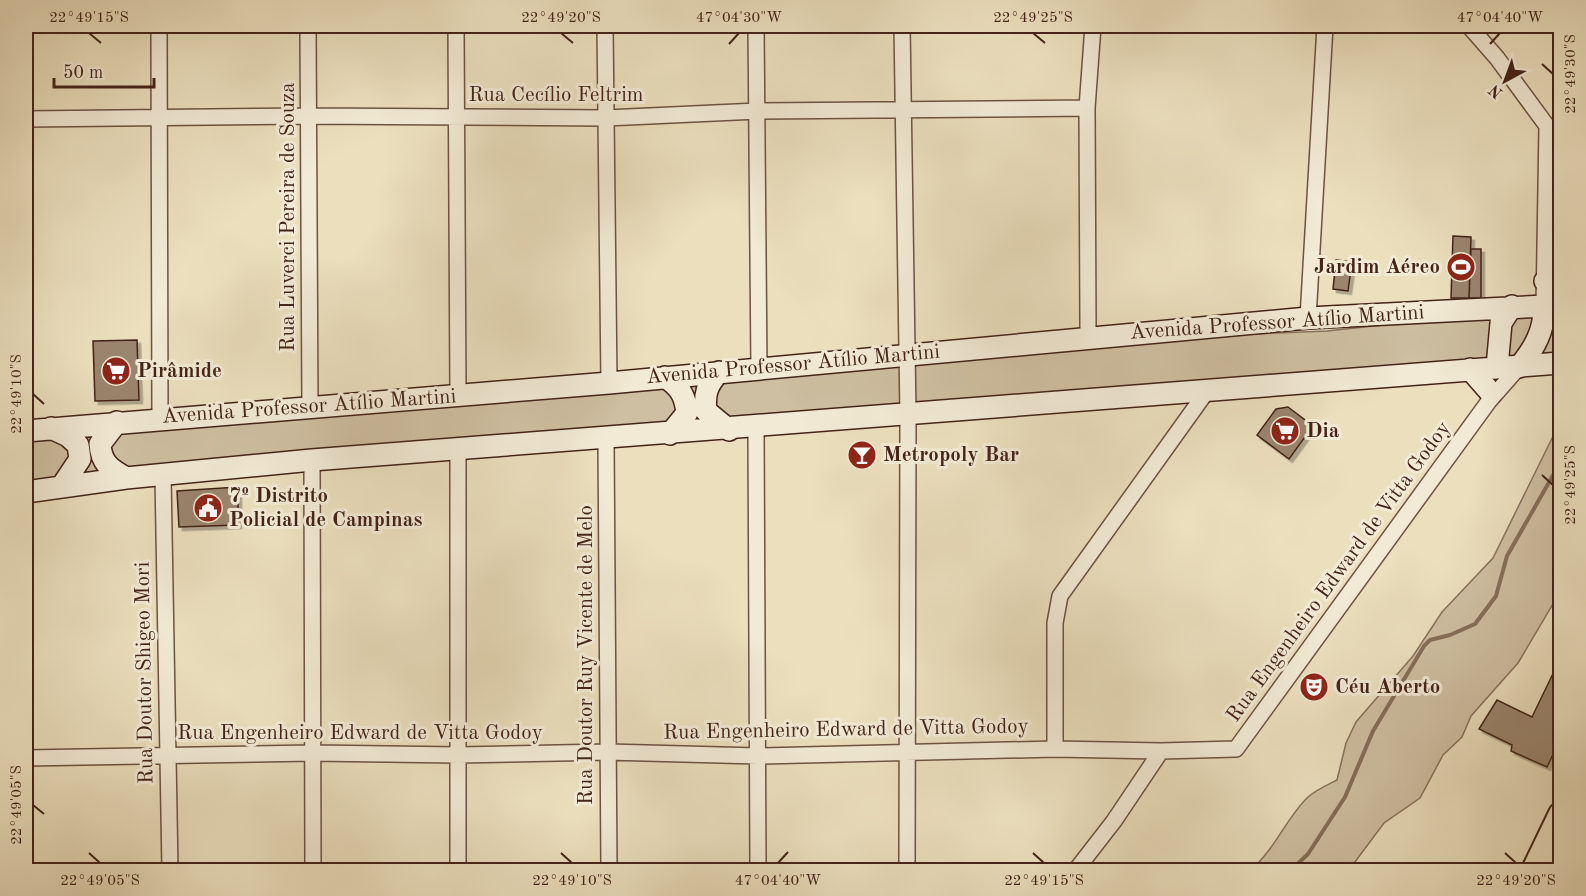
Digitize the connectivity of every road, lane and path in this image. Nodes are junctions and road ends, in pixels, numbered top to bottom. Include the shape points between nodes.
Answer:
1 (159, 26) edge
2 (308, 26) edge
3 (456, 26) edge
4 (605, 26) edge
5 (756, 26) edge
6 (902, 26) edge
7 (1093, 26) edge
8 (1326, 26) edge
9 (1469, 26) edge
10 (1087, 108) junction
11 (902, 110) junction
12 (758, 111) junction
13 (309, 116) junction
14 (457, 116) junction
15 (606, 118) junction
16 (26, 119) edge
17 (159, 120) junction
18 (1552, 296) edge
19 (1512, 306) junction
20 (1308, 318) junction
21 (1088, 328) dead end
22 (905, 355) junction
23 (1560, 363) edge
24 (1519, 367) junction
25 (1497, 368) junction
26 (759, 369) junction
27 (1470, 369) junction
28 (719, 372) junction
29 (666, 377) junction
30 (609, 383) junction
31 (1207, 391) junction
32 (458, 396) junction
33 (1490, 397) junction
34 (310, 407) junction
35 (908, 415) junction
36 (160, 419) junction
37 (117, 422) junction
38 (756, 427) junction
39 (51, 428) junction
40 (729, 429) junction
41 (26, 431) edge
42 (670, 434) junction
43 (606, 438) junction
44 (458, 449) junction
45 (312, 460) junction
46 (163, 476) junction
47 (126, 478) junction
48 (62, 486) junction
49 (26, 492) edge
50 (1055, 749) junction
51 (1161, 751) junction
52 (608, 752) junction
53 (906, 752) junction
54 (313, 753) junction
55 (166, 755) junction
56 (459, 755) junction
57 (758, 756) junction
58 (26, 758) edge
59 (1560, 814) edge
60 (1560, 856) edge
61 (171, 870) edge
62 (313, 870) edge
63 (458, 870) edge
64 (609, 870) edge
65 (758, 870) edge
66 (908, 870) edge
67 (1076, 870) edge
68 (1533, 870) edge
69 (1553, 870) edge

1 - 17 street
2 - 13 street, Rua Luverci Pereira de Souza
3 - 14 street
4 - 15 street
5 - 12 street
6 - 11 street
7 - 10 street
8 - 20 street
9 - 18 street via 1547,126
10 - 11 street, Rua Cecílio Feltrim
10 - 21 street
11 - 12 street, Rua Cecílio Feltrim
11 - 22 street
12 - 15 street, Rua Cecílio Feltrim
12 - 26 street
13 - 14 street, Rua Cecílio Feltrim
13 - 17 street, Rua Cecílio Feltrim
13 - 34 street, Rua Luverci Pereira de Souza
14 - 15 street, Rua Cecílio Feltrim
14 - 32 street
15 - 30 street
16 - 17 street, Rua Cecílio Feltrim
17 - 36 street
18 - 19 main road, Avenida Professor Atílio Martini
18 - 24 main road via 1538,339
19 - 20 main road, Avenida Professor Atílio Martini
19 - 25 main road via 1501,323
20 - 22 main road, Avenida Professor Atílio Martini
22 - 26 main road, Avenida Professor Atílio Martini
22 - 35 street
23 - 24 main road
24 - 25 main road
24 - 33 street, Rua Engenheiro Edward de Vitta Godoy
25 - 27 main road
25 - 33 street, Rua Engenheiro Edward de Vitta Godoy
26 - 28 main road, Avenida Professor Atílio Martini
27 - 31 main road
27 - 33 main road
28 - 29 main road, Avenida Professor Atílio Martini
28 - 40 main road via 708,384 706,411
29 - 30 main road, Avenida Professor Atílio Martini
29 - 42 main road via 686,399 687,413
30 - 32 main road, Avenida Professor Atílio Martini
31 - 35 main road
31 - 50 street via 1060,596 1055,622
32 - 34 main road, Avenida Professor Atílio Martini
33 - 51 street, Rua Engenheiro Edward de Vitta Godoy via 1236,749
34 - 36 main road, Avenida Professor Atílio Martini
35 - 38 main road
35 - 53 street
36 - 37 main road, Avenida Professor Atílio Martini
37 - 39 main road, Avenida Professor Atílio Martini
37 - 47 main road via 100,444 101,458 111,470
38 - 40 main road
38 - 57 street
39 - 41 main road, Avenida Professor Atílio Martini
39 - 48 main road via 78,445 80,459
40 - 42 main road
42 - 43 main road
43 - 44 main road
43 - 52 street, Rua Doutor Ruy Vicente de Melo
44 - 45 main road
44 - 56 street
45 - 46 main road
45 - 54 street
46 - 47 main road
46 - 55 street, Rua Doutor Shigeo Mori
47 - 48 main road
48 - 49 main road
50 - 51 street, Rua Engenheiro Edward de Vitta Godoy
50 - 53 street, Rua Engenheiro Edward de Vitta Godoy
51 - 67 street
52 - 56 street, Rua Engenheiro Edward de Vitta Godoy
52 - 57 street, Rua Engenheiro Edward de Vitta Godoy
52 - 64 street, Rua Doutor Ruy Vicente de Melo
53 - 57 street, Rua Engenheiro Edward de Vitta Godoy
53 - 66 street
54 - 55 street, Rua Engenheiro Edward de Vitta Godoy
54 - 56 street, Rua Engenheiro Edward de Vitta Godoy
54 - 62 street
55 - 58 street, Rua Engenheiro Edward de Vitta Godoy
55 - 61 street, Rua Doutor Shigeo Mori
56 - 63 street
57 - 65 street
59 - 68 main road
60 - 69 main road

